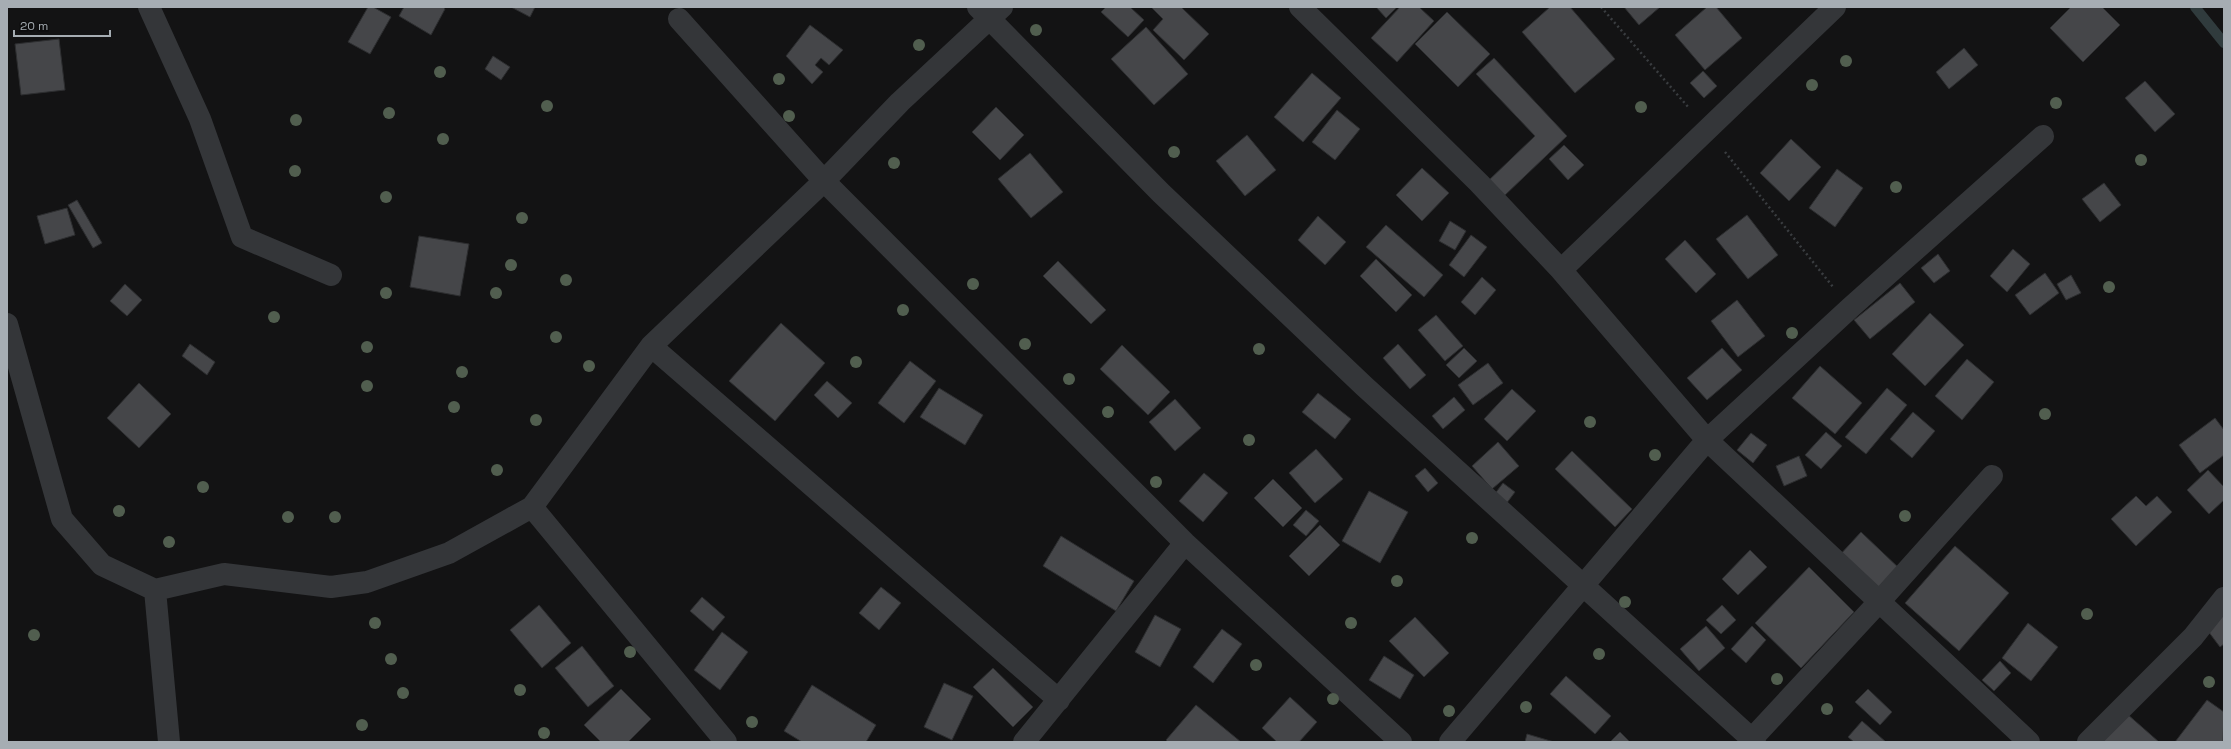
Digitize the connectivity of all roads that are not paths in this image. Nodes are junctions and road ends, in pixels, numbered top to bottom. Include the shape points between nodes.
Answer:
1 (149, 7) edge
2 (1300, 7) edge
3 (1835, 7) edge
4 (990, 11) edge
5 (679, 20) dead end
6 (2043, 136) dead end
7 (824, 181) junction
8 (1561, 270) junction
9 (331, 275) dead end
10 (7, 324) edge
11 (651, 346) junction
12 (1707, 440) junction
13 (1992, 476) dead end
14 (532, 507) junction
15 (1185, 543) junction
16 (1583, 587) junction
17 (155, 590) junction
18 (2224, 598) edge
19 (1879, 602) junction
20 (1059, 700) junction
21 (1752, 741) edge
22 (169, 742) edge
23 (726, 742) edge
24 (1024, 742) edge
25 (1401, 742) edge
26 (1450, 742) edge
27 (2029, 742) edge
28 (2088, 742) edge

1 - 9 street via 200,119 242,237
2 - 8 street via 1479,183
3 - 8 street
4 - 7 street
4 - 16 street via 1161,193 1364,386
5 - 7 street
6 - 12 street
7 - 11 street
7 - 15 street
8 - 12 street
10 - 17 street via 62,519 102,565
11 - 14 street
11 - 20 street
12 - 16 street
12 - 19 street
13 - 19 street
14 - 17 street via 449,553 366,582 331,587 224,574
14 - 23 street
15 - 20 street
15 - 25 street
16 - 21 street
16 - 26 street
17 - 22 street
18 - 28 street via 2193,637
19 - 21 street
19 - 27 street
20 - 24 street

